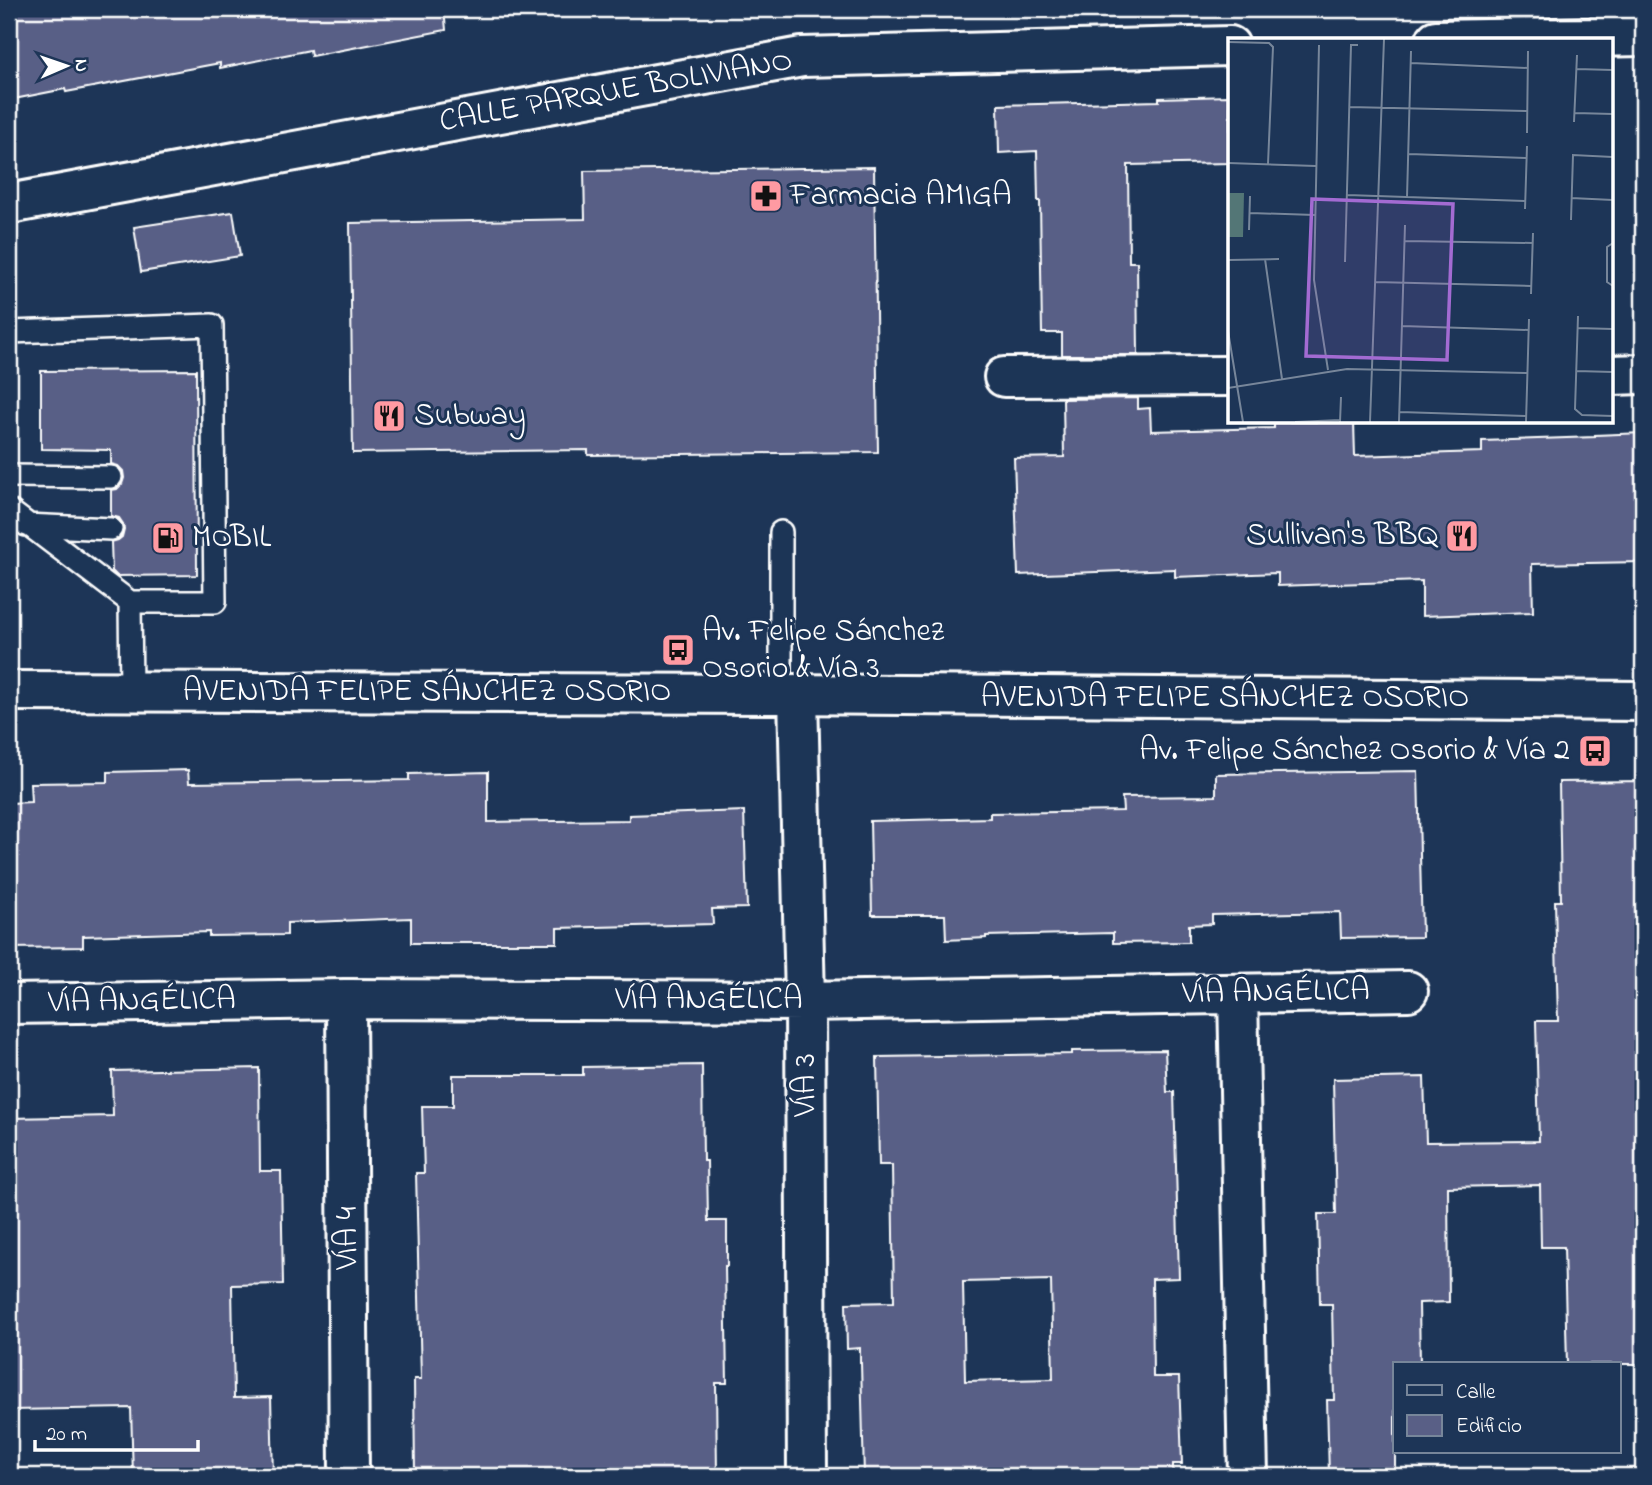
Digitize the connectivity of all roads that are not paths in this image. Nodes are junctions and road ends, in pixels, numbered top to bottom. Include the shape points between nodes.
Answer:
1 (1485, 24) edge
2 (1643, 36) edge
3 (1442, 38) edge
4 (1228, 46) edge
5 (9, 204) edge
6 (9, 332) edge
7 (1614, 374) edge
8 (1643, 374) edge
9 (1228, 376) edge
10 (1004, 377) dead end
11 (9, 476) edge
12 (111, 477) dead end
13 (9, 510) edge
14 (26, 525) junction
15 (111, 529) dead end
16 (781, 532) dead end
17 (130, 602) junction
18 (9, 691) edge
19 (131, 691) junction
20 (790, 694) junction
21 (1643, 701) edge
22 (1408, 991) dead end
23 (1238, 994) junction
24 (346, 999) junction
25 (805, 1000) junction
26 (9, 1004) edge
27 (349, 1476) edge
28 (807, 1476) edge
29 (1248, 1476) edge

1 - 2 street
1 - 3 street
4 - 5 street, CALLE PARQUE BOLIVIANO via 802,57
6 - 17 lane via 212,325 205,532 215,602
7 - 8 street
9 - 10 street
11 - 12 lane
13 - 14 lane
14 - 15 lane
14 - 17 lane
16 - 20 lane
17 - 19 lane
18 - 19 street, AVENIDA FELIPE SÁNCHEZ OSORIO
19 - 20 street, AVENIDA FELIPE SÁNCHEZ OSORIO
20 - 21 street, AVENIDA FELIPE SÁNCHEZ OSORIO
20 - 25 street, VÍA 3
22 - 23 street, VÍA ANGÉLICA
23 - 25 street, VÍA ANGÉLICA
23 - 29 street
24 - 25 street, VÍA ANGÉLICA
24 - 26 street, VÍA ANGÉLICA
24 - 27 street, VÍA 4
25 - 28 street, VÍA 3

